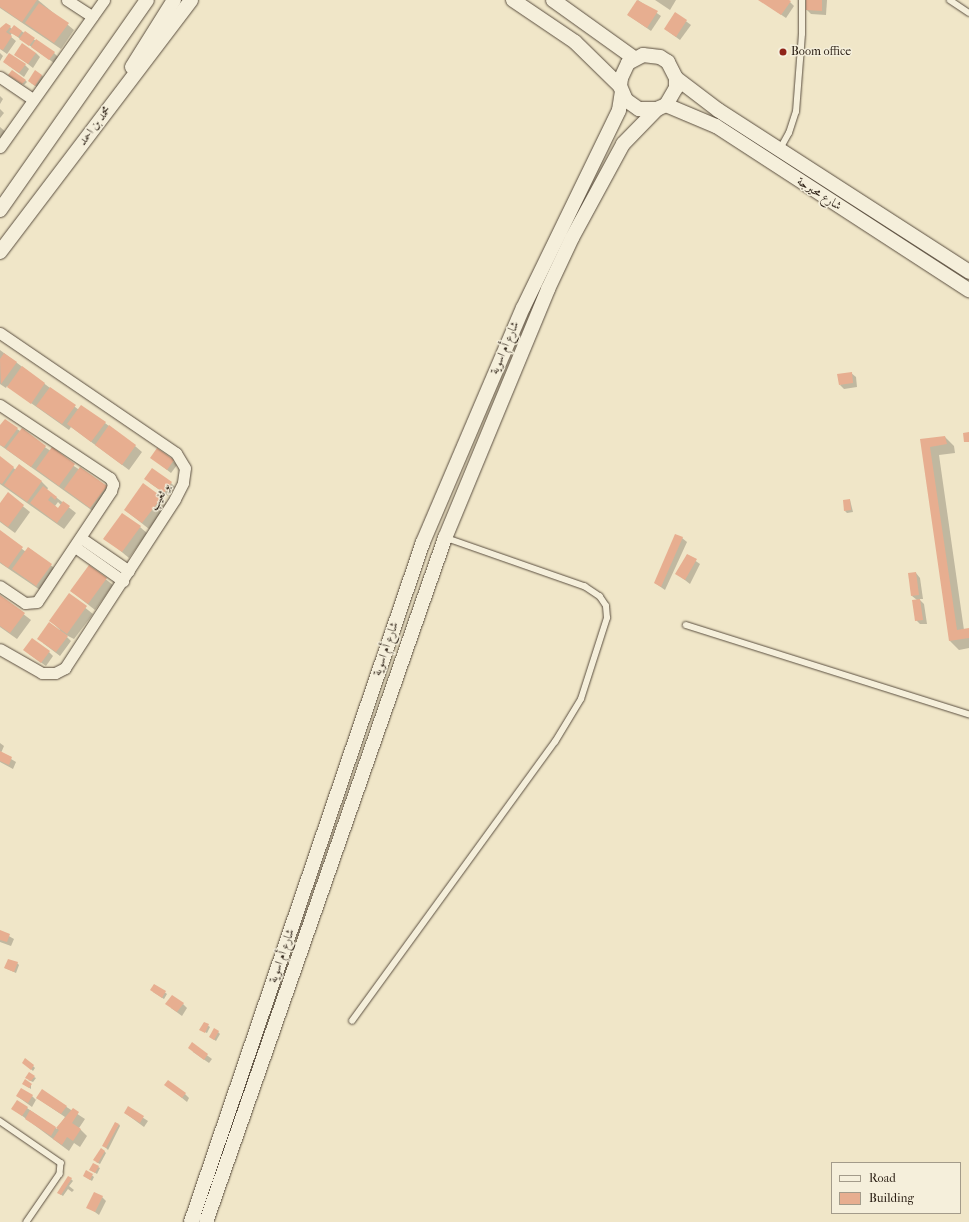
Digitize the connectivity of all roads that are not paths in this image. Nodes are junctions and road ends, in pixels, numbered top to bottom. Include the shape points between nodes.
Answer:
1 (67, 0) edge
2 (104, 0) edge
3 (146, 0) edge
4 (174, 0) edge
5 (190, 0) edge
6 (513, 0) edge
7 (553, 0) edge
8 (802, 0) edge
9 (950, 0) edge
10 (969, 13) edge
11 (92, 16) junction
12 (634, 58) junction
13 (0, 77) edge
14 (676, 78) junction
15 (621, 89) junction
16 (33, 99) junction
17 (662, 107) junction
18 (104, 113) junction
19 (0, 147) edge
20 (780, 149) junction
21 (0, 210) edge
22 (0, 252) edge
23 (969, 272) edge
24 (969, 290) edge
25 (0, 333) edge
26 (0, 405) edge
27 (445, 538) junction
28 (78, 542) junction
29 (129, 571) junction
30 (123, 580) junction
31 (0, 586) edge
32 (686, 625) dead end
33 (0, 649) edge
34 (969, 714) edge
35 (352, 1021) dead end
36 (0, 1121) edge
37 (27, 1222) edge
38 (191, 1222) edge
39 (206, 1222) edge

1 - 11 street
2 - 11 street
3 - 21 street
4 - 18 street
5 - 18 street, محمد بن احمد via 163,40
6 - 15 street via 575,42
7 - 12 street
8 - 20 lane via 796,112
9 - 10 lane
11 - 16 street
12 - 14 street via 643,55 660,57 673,69
12 - 15 street via 623,70
13 - 16 street
14 - 17 street via 672,97
14 - 20 street, شارع محيرجة via 693,93
15 - 17 street via 632,106 639,109
15 - 38 street, شارع أم اسوية via 619,110 523,308 422,542
16 - 19 street
17 - 24 street, شارع محيرجة via 716,126
17 - 27 street, شارع أم اسوية via 623,144 572,238 548,289
18 - 22 street, محمد بن احمد
20 - 23 street, شارع محيرجة
25 - 29 street, بو ثغيب via 176,453 185,468 183,483 175,499
26 - 28 street via 112,480 111,491
27 - 35 lane via 585,587 600,597 606,606 607,618 582,700
27 - 39 street, شارع أم اسوية
28 - 29 street
28 - 30 street
28 - 31 street via 37,602 25,603
29 - 30 street, بو ثغيب
30 - 33 street, بو ثغيب via 65,668 55,673 42,673
32 - 34 lane
36 - 37 lane via 61,1163 60,1174

